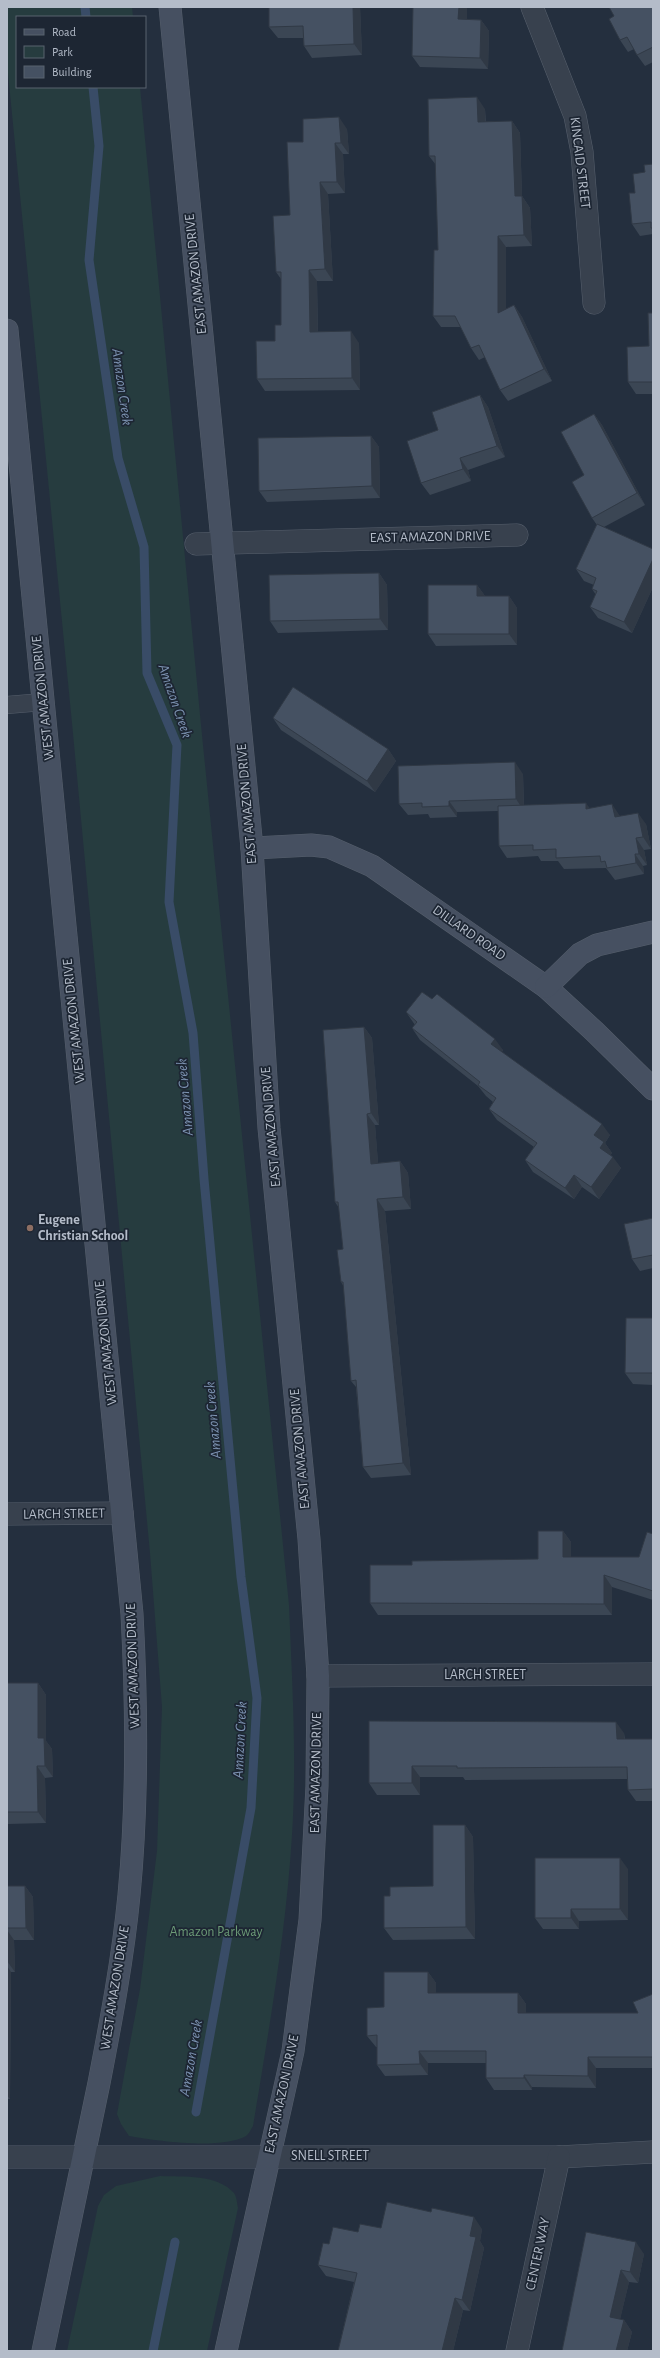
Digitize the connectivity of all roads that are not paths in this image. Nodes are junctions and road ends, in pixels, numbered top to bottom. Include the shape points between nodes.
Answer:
1 (170, 7) edge
2 (532, 7) edge
3 (594, 303) dead end
4 (7, 330) edge
5 (13, 461) edge
6 (517, 535) dead end
7 (222, 542) junction
8 (196, 544) dead end
9 (43, 702) junction
10 (7, 705) edge
11 (252, 848) junction
12 (653, 932) edge
13 (546, 987) junction
14 (653, 1089) edge
15 (122, 1513) junction
16 (7, 1514) edge
17 (653, 1674) edge
18 (318, 1676) junction
19 (653, 2152) edge
20 (84, 2156) junction
21 (270, 2156) junction
22 (7, 2157) edge
23 (559, 2157) junction
24 (42, 2351) edge
25 (226, 2351) edge
26 (517, 2351) edge

1 - 7 street, EAST AMAZON DRIVE
2 - 3 street, KINCAID STREET via 575,116 582,152
4 - 5 street, WEST AMAZON DRIVE
5 - 9 street, WEST AMAZON DRIVE
6 - 7 street, EAST AMAZON DRIVE
7 - 8 street, EAST AMAZON DRIVE
7 - 11 street, EAST AMAZON DRIVE
9 - 10 lane
9 - 15 street, WEST AMAZON DRIVE
11 - 13 street, DILLARD ROAD via 311,845 330,847 349,854 372,866
11 - 18 street, EAST AMAZON DRIVE via 270,1128 309,1538
12 - 13 street via 597,945 580,954
13 - 14 street, DILLARD ROAD
15 - 16 street, LARCH STREET
15 - 20 street, WEST AMAZON DRIVE via 132,1614 136,1703 136,1796 129,1895 118,1984
17 - 18 street, LARCH STREET
18 - 21 street, EAST AMAZON DRIVE via 317,1786 310,1920 292,2051
19 - 23 street, SNELL STREET
20 - 21 street, SNELL STREET
20 - 22 street, SNELL STREET
20 - 24 street, WEST AMAZON DRIVE
21 - 23 street, SNELL STREET
21 - 25 street, EAST AMAZON DRIVE
23 - 26 street, CENTER WAY

